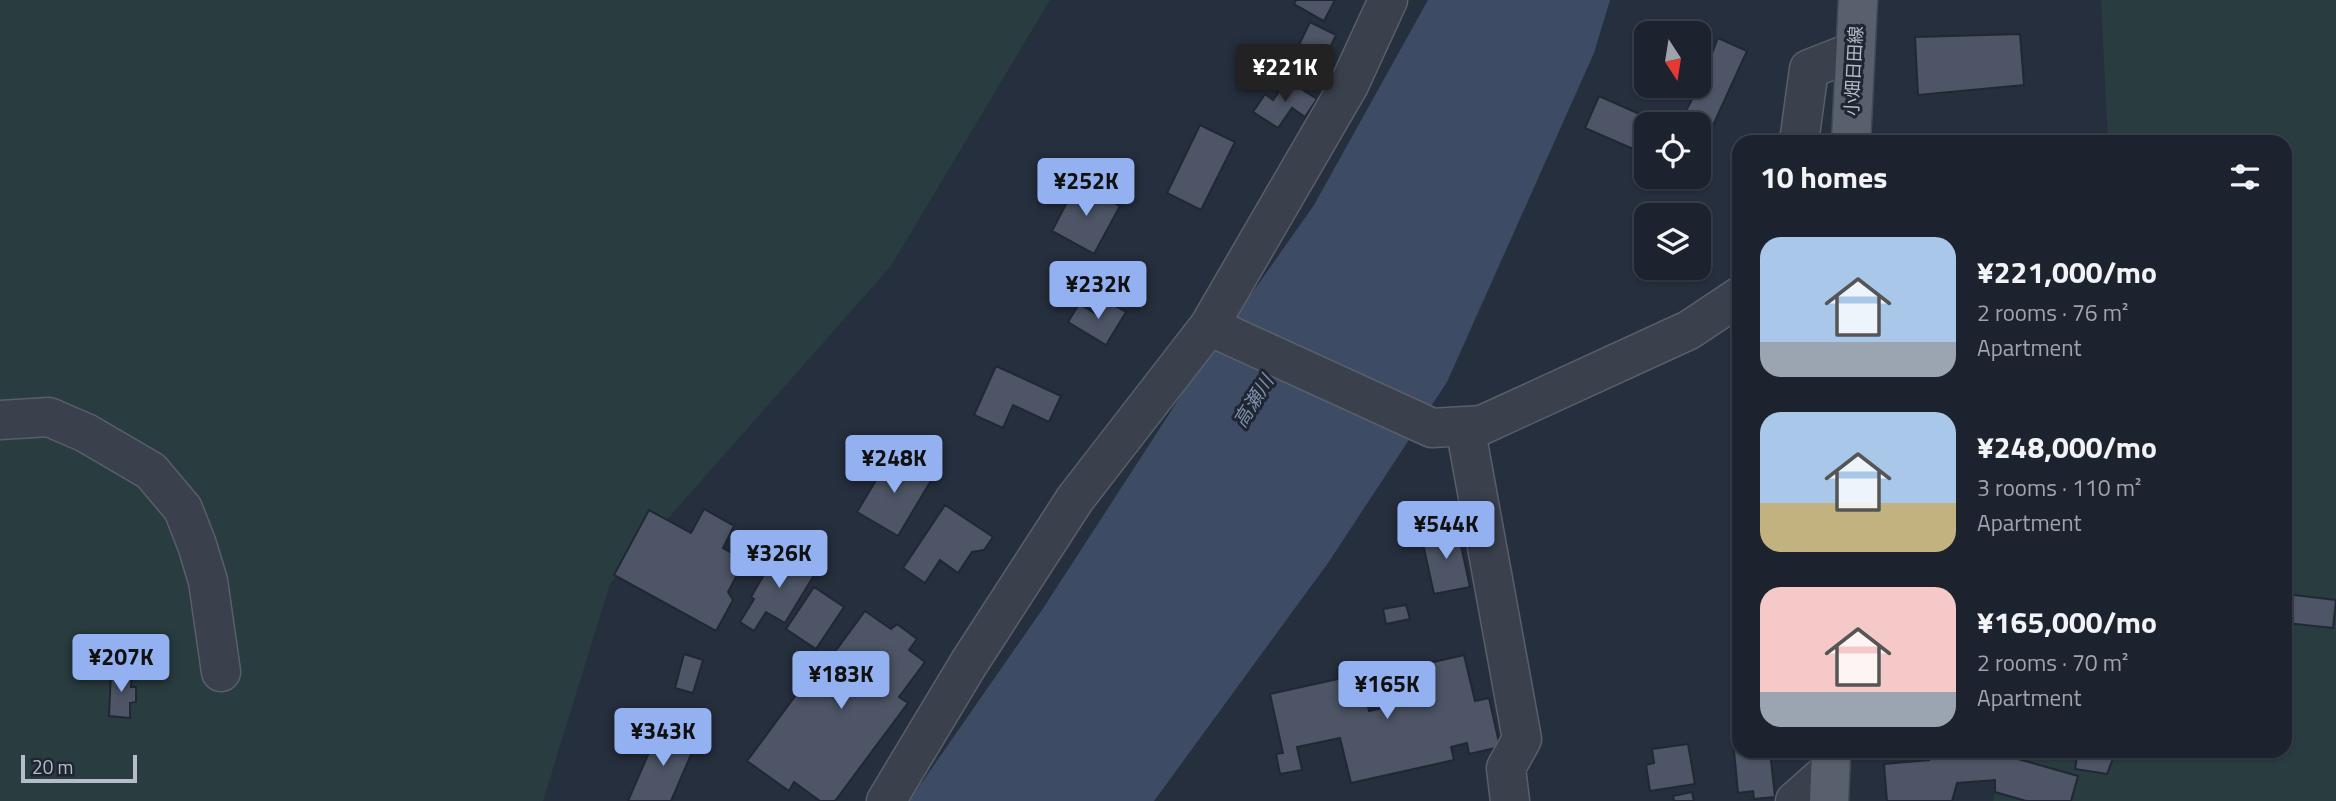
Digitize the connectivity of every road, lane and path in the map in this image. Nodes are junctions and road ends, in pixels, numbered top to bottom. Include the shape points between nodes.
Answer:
1 (1388, 0) edge
2 (1858, 0) edge
3 (1855, 51) junction
4 (1800, 135) edge
5 (1851, 135) edge
6 (1732, 301) edge
7 (1209, 326) junction
8 (0, 420) edge
9 (1448, 427) junction
10 (221, 672) dead end
11 (1830, 774) edge
12 (886, 801) edge
13 (1510, 801) edge
14 (1795, 801) edge

1 - 7 street via 1349,85
2 - 3 main road, 小畑日田線
3 - 4 street via 1810,69
3 - 5 main road, 小畑日田線
6 - 9 street via 1689,330 1482,425
7 - 9 street
7 - 12 street via 1075,499 968,663
8 - 10 street via 49,418 86,433 151,471 183,509 197,545 208,581
9 - 13 street via 1522,739 1506,768
11 - 14 street

